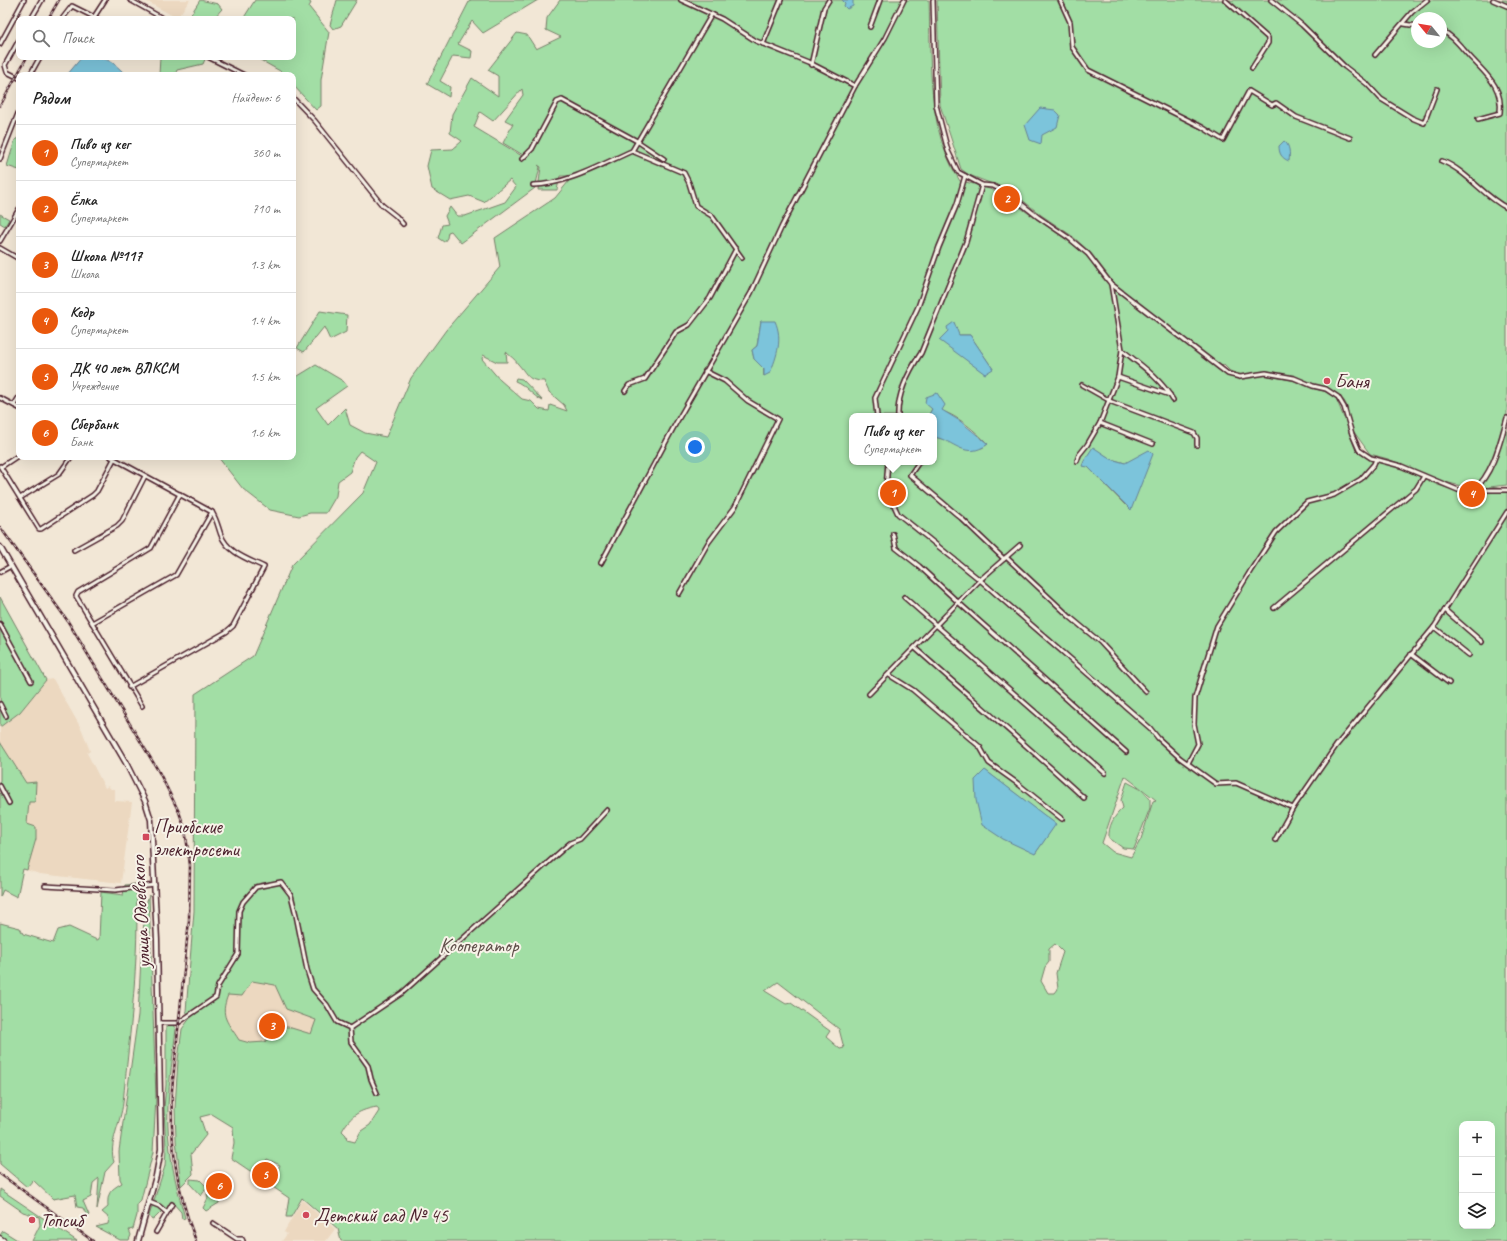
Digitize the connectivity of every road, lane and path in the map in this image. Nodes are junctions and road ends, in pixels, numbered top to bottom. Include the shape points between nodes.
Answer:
1 (24, 0) edge
2 (42, 0) edge
3 (105, 0) edge
4 (130, 0) edge
5 (681, 0) edge
6 (780, 0) edge
7 (829, 0) edge
8 (880, 0) edge
9 (904, 0) edge
10 (933, 0) edge
11 (1060, 0) edge
12 (1225, 0) edge
13 (1271, 0) edge
14 (1427, 0) edge
15 (1493, 0) edge
16 (688, 1) edge
17 (1507, 6) edge
18 (712, 14) junction
19 (33, 16) edge
20 (64, 16) edge
21 (92, 16) edge
22 (97, 16) edge
23 (159, 16) edge
24 (1404, 24) junction
25 (1411, 25) edge
26 (870, 27) dead end
27 (1447, 34) edge
28 (0, 44) edge
29 (763, 44) junction
30 (16, 45) edge
31 (1375, 55) dead end
32 (38, 60) edge
33 (214, 60) edge
34 (811, 65) junction
35 (1252, 68) dead end
36 (32, 72) edge
37 (238, 72) edge
38 (16, 76) edge
39 (856, 86) junction
40 (1437, 89) dead end
41 (296, 101) edge
42 (16, 119) edge
43 (1478, 119) dead end
44 (1350, 138) dead end
45 (637, 141) junction
46 (632, 151) junction
47 (0, 159) edge
48 (522, 159) dead end
49 (664, 159) dead end
50 (1442, 161) dead end
51 (965, 176) junction
52 (534, 185) dead end
53 (982, 185) junction
54 (1507, 208) edge
55 (16, 215) edge
56 (403, 224) dead end
57 (0, 241) edge
58 (0, 248) edge
59 (736, 249) junction
60 (16, 257) edge
61 (742, 258) dead end
62 (1111, 284) junction
63 (1122, 350) junction
64 (705, 371) junction
65 (1118, 377) junction
66 (1082, 385) dead end
67 (625, 391) dead end
68 (1170, 395) junction
69 (0, 398) edge
70 (1108, 400) junction
71 (1173, 400) dead end
72 (16, 402) edge
73 (14, 405) joint
74 (877, 413) edge
75 (898, 413) edge
76 (1507, 418) edge
77 (1100, 423) junction
78 (1153, 444) dead end
79 (1197, 445) dead end
80 (16, 457) edge
81 (1376, 459) junction
82 (69, 460) edge
83 (112, 460) edge
84 (117, 460) edge
85 (1077, 461) dead end
86 (888, 465) edge
87 (917, 465) edge
88 (0, 467) edge
89 (145, 476) junction
90 (1424, 476) junction
91 (1507, 490) edge
92 (1473, 491) junction
93 (180, 494) junction
94 (20, 498) junction
95 (212, 512) junction
96 (1507, 512) edge
97 (893, 534) dead end
98 (1020, 545) dead end
99 (0, 547) edge
100 (74, 550) dead end
101 (1005, 558) junction
102 (600, 563) dead end
103 (11, 566) junction
104 (0, 572) edge
105 (980, 580) junction
106 (679, 594) dead end
107 (904, 597) dead end
108 (959, 604) junction
109 (1274, 608) dead end
110 (1445, 610) junction
111 (92, 623) junction
112 (0, 624) edge
113 (936, 626) junction
114 (1434, 627) junction
115 (1482, 642) dead end
116 (915, 648) junction
117 (1411, 654) junction
118 (1469, 655) dead end
119 (889, 675) junction
120 (31, 681) dead end
121 (1449, 683) dead end
122 (129, 687) junction
123 (1146, 692) dead end
124 (869, 694) dead end
125 (0, 704) edge
126 (142, 706) dead end
127 (6, 716) dead end
128 (1126, 752) dead end
129 (1188, 763) junction
130 (1104, 773) dead end
131 (0, 786) edge
132 (1084, 798) dead end
133 (9, 803) dead end
134 (1293, 808) junction
135 (607, 810) dead end
136 (1062, 819) dead end
137 (1274, 840) dead end
138 (155, 885) junction
139 (45, 886) dead end
140 (159, 1023) junction
141 (350, 1028) junction
142 (377, 1092) dead end
143 (149, 1202) junction
144 (172, 1204) dead end
145 (166, 1212) junction
146 (213, 1223) dead end
147 (156, 1232) dead end
148 (0, 1239) edge
149 (3, 1241) edge
150 (138, 1241) edge
151 (242, 1241) edge

1 - 28 street
2 - 19 street
3 - 22 street
4 - 23 street
5 - 16 street
6 - 29 street
7 - 34 street via 824,8
8 - 26 street
9 - 39 street
10 - 51 street via 936,105 948,151 958,172
11 - 44 street via 1070,22 1072,46 1088,70 1223,140 1249,91 1272,105 1276,103 1296,117
12 - 35 street via 1268,38 1268,43
13 - 40 street via 1302,25 1381,99 1412,118 1424,123
14 - 24 street via 1412,12
15 - 17 street
16 - 18 street
18 - 29 street
18 - 45 street
20 - 21 street via 72,6
24 - 25 street
24 - 31 street
27 - 43 street via 1459,43 1472,60 1491,77 1495,86 1501,103 1500,113
29 - 34 street
30 - 38 street via 5,65 7,72
32 - 36 street
33 - 37 street
34 - 39 street
39 - 64 street via 782,226 751,293
41 - 56 street via 328,136 382,205
42 - 47 street
45 - 46 street
45 - 48 street via 562,100 557,102 532,149
45 - 49 street
46 - 52 street via 562,181
46 - 59 street via 684,173 696,206 712,216
50 - 54 street via 1454,166 1475,186
51 - 53 street
51 - 74 street via 918,307 875,398
53 - 62 street via 993,186 1009,194 1069,238 1088,254
53 - 75 street via 966,242 921,353 910,369 898,404
55 - 57 street
58 - 60 street
59 - 61 street
59 - 67 street via 710,298 689,325 676,332 646,379 629,385
62 - 63 street
62 - 81 street via 1228,374 1240,377 1266,373 1294,378 1338,396 1359,450
63 - 65 street
63 - 68 street via 1145,368
64 - 102 street
64 - 106 street via 778,419 735,507 708,543
65 - 68 street
65 - 70 street
66 - 70 street
68 - 71 street
69 - 73 street
70 - 77 street
70 - 79 street via 1194,433
72 - 73 street
76 - 92 street via 1484,480
77 - 78 street
77 - 85 street
80 - 88 street
81 - 90 street
81 - 129 street via 1361,480 1334,495 1307,502 1276,532 1251,570 1217,626 1195,698 1194,724 1198,744
82 - 94 street via 59,474
83 - 94 street via 93,495 41,529
84 - 89 street
86 - 105 street via 886,488 898,514
87 - 101 street via 910,475
88 - 94 street
89 - 93 street
89 - 100 street via 117,526
90 - 92 street via 1458,490
90 - 109 street via 1416,489
91 - 92 street
93 - 95 street
93 - 111 street via 151,548 78,592 76,596
95 - 111 street via 176,575
95 - 122 street via 229,547 264,567 233,626
96 - 110 street
97 - 108 street via 896,548 920,566
98 - 101 street
99 - 103 street, улица Одоевского
101 - 105 street
101 - 123 street via 1100,642
103 - 104 street
103 - 138 street, улица Одоевского via 126,763 145,801 151,820
105 - 108 street
105 - 129 street
107 - 113 street
108 - 113 street
108 - 128 street
110 - 114 street
110 - 115 street
111 - 122 street
112 - 120 street
113 - 116 street
113 - 130 street
114 - 117 street
114 - 118 street
116 - 119 street
116 - 132 street via 1006,726
117 - 121 street
117 - 134 street via 1336,746
119 - 124 street
119 - 136 street via 913,690 980,747 988,763
122 - 126 street
125 - 127 street
129 - 134 street via 1216,784 1236,783
131 - 133 street
134 - 137 street
135 - 141 street via 580,840 570,843 402,993
138 - 139 street via 116,890
138 - 140 street, улица Одоевского
140 - 141 street via 178,1023 216,997 218,986 238,954 239,911 244,902 256,887 281,882 291,895 313,990 330,1009 337,1022
140 - 143 street, улица Одоевского via 161,1149
141 - 142 street via 351,1042 368,1066
143 - 145 street
143 - 150 street, улица Одоевского
144 - 145 street
145 - 147 street
146 - 151 street
148 - 149 highway

